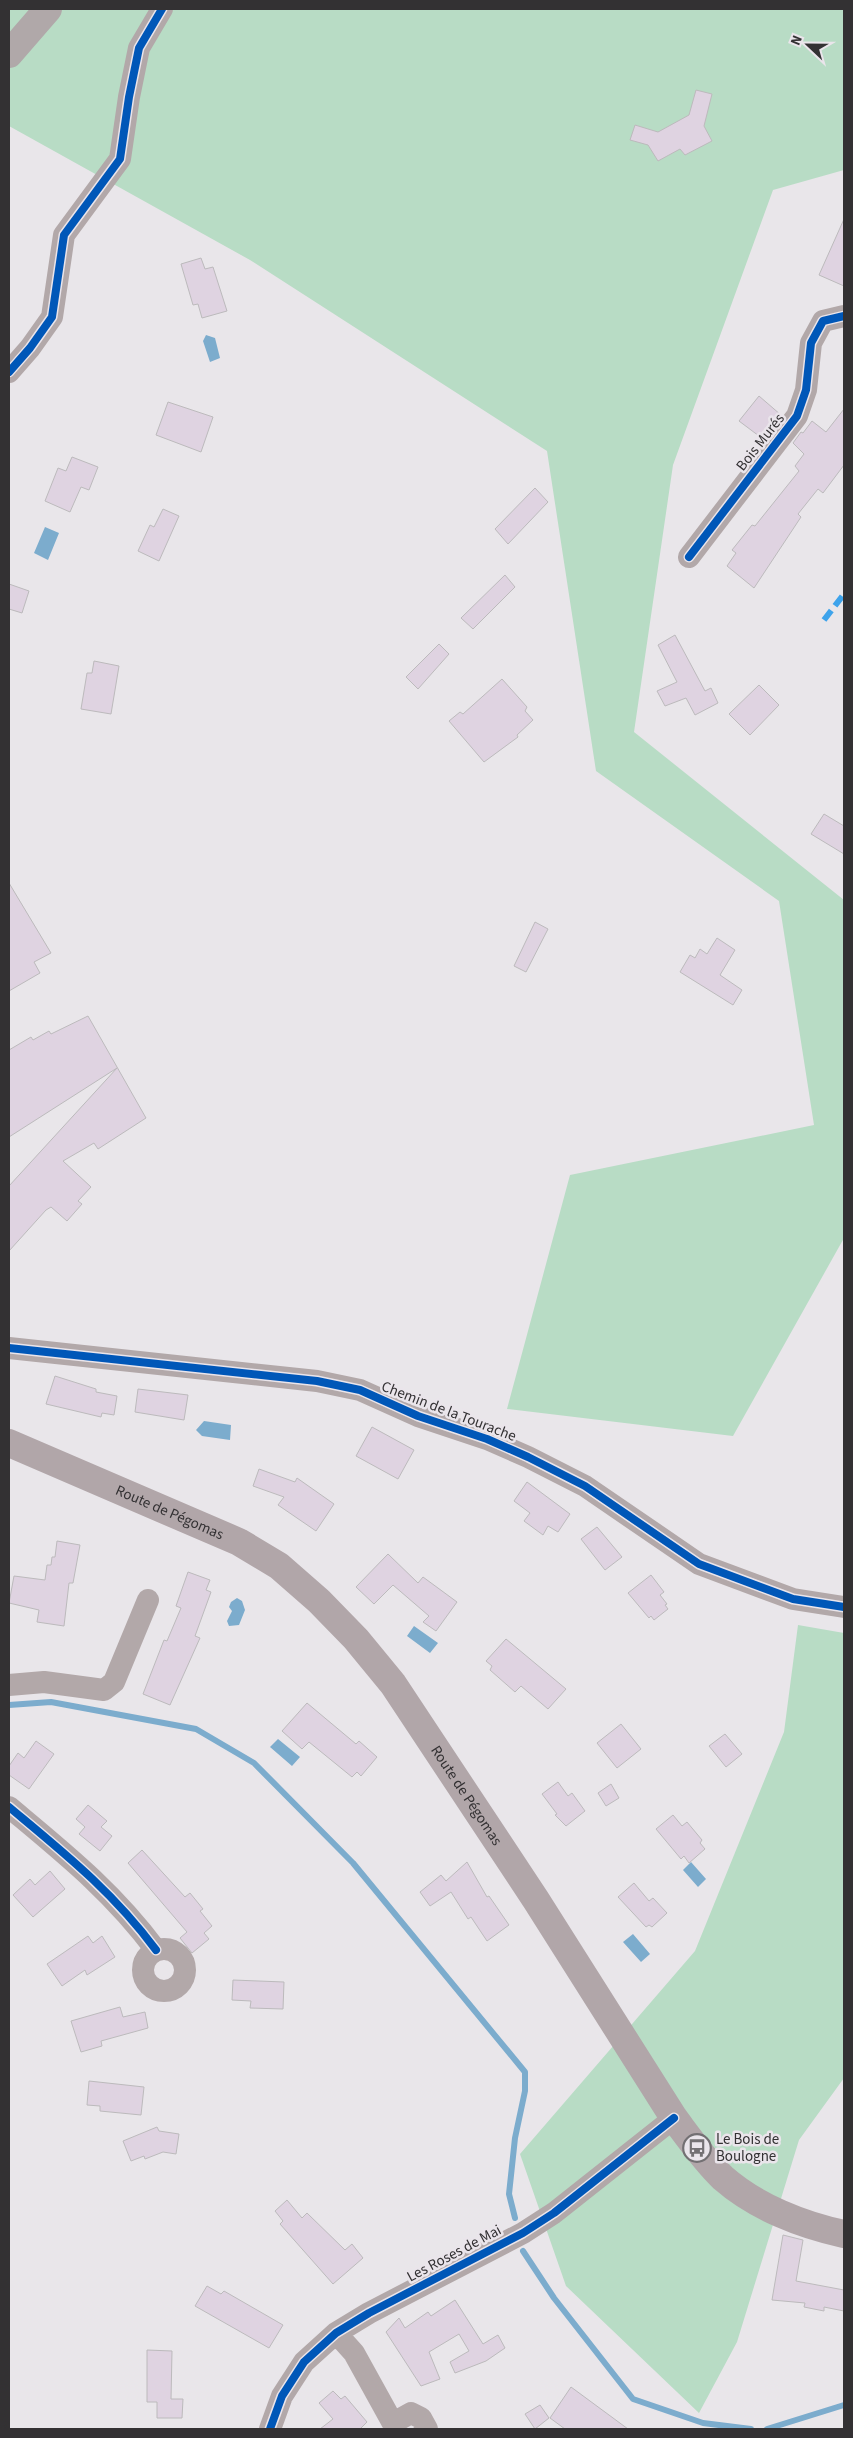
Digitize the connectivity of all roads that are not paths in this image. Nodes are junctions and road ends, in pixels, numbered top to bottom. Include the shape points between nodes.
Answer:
1 (162, 9) edge
2 (48, 12) edge
3 (9, 54) edge
4 (844, 316) edge
5 (9, 372) edge
6 (689, 557) dead end
7 (9, 1348) edge
8 (9, 1443) edge
9 (148, 1600) dead end
10 (844, 1607) edge
11 (9, 1685) edge
12 (9, 1807) edge
13 (156, 1950) dead end
14 (674, 2118) junction
15 (844, 2234) edge
16 (336, 2334) junction
17 (395, 2426) edge
18 (270, 2429) edge
19 (427, 2429) edge

1 - 5 street via 139,48 120,159 64,236 52,317
2 - 3 highway
4 - 6 street, Bois Murés via 823,321 811,343 806,390 797,416
7 - 10 street, Chemin de la Tourache via 317,1381 360,1390 418,1416 487,1439 585,1486 698,1564 793,1599
8 - 14 main road, Route de Pégomas via 239,1542 280,1566 319,1602 392,1684 541,1908
9 - 11 street via 114,1682 104,1690 44,1682
12 - 13 street via 88,1872 131,1916
14 - 15 main road, Route de Pégomas via 723,2178 754,2201 815,2227
14 - 16 street, Les Roses de Mai via 554,2213 523,2233 369,2313
16 - 17 street via 354,2353
16 - 18 street, Les Roses de Mai via 304,2362 282,2396
17 - 19 street via 411,2413 421,2418

